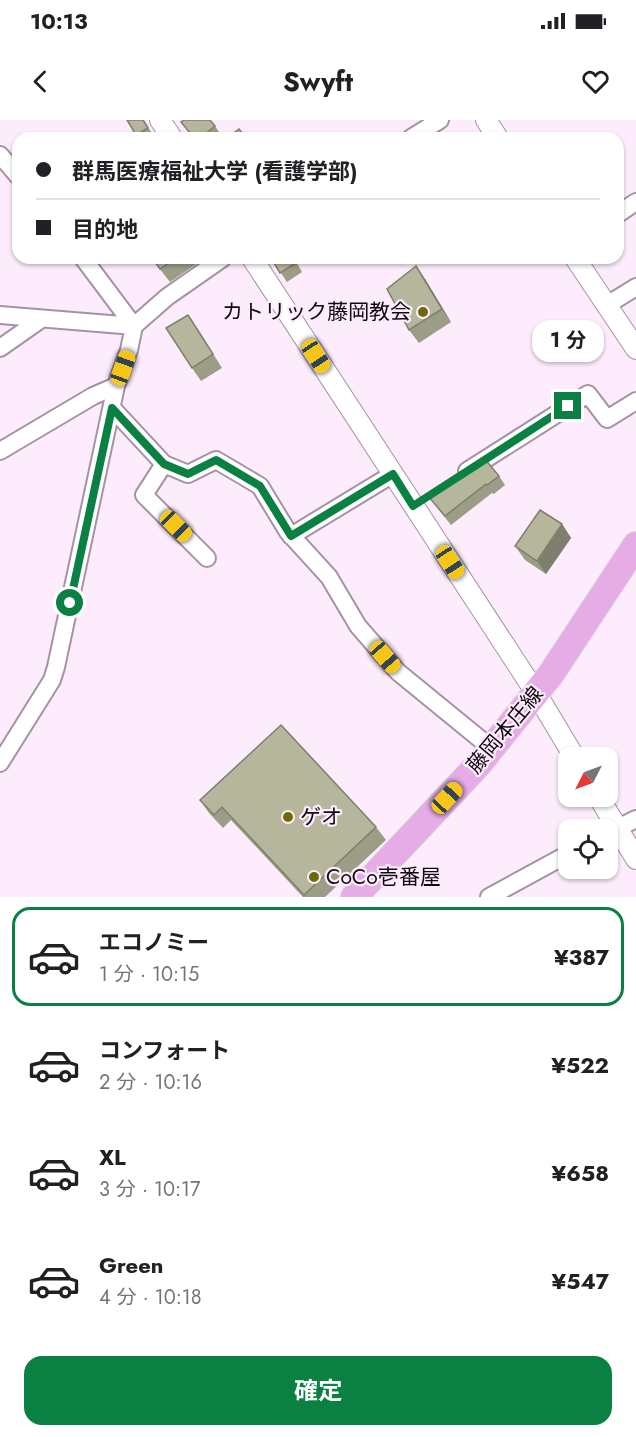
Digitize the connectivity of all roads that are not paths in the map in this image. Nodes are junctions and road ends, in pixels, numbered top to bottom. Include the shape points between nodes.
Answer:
1 (440, 120) edge
2 (421, 132) edge
3 (0, 155) edge
4 (12, 169) edge
5 (88, 264) edge
6 (214, 264) edge
7 (256, 264) edge
8 (579, 264) edge
9 (636, 287) edge
10 (607, 305) junction
11 (0, 315) edge
12 (40, 320) junction
13 (134, 326) junction
14 (0, 348) edge
15 (636, 349) edge
16 (116, 386) junction
17 (636, 401) edge
18 (112, 408) junction
19 (0, 451) edge
20 (164, 464) junction
21 (393, 474) junction
22 (452, 481) edge
23 (291, 536) junction
24 (636, 545) edge
25 (207, 558) dead end
26 (536, 693) junction
27 (568, 747) edge
28 (491, 748) junction
29 (0, 763) edge
30 (636, 819) edge
31 (618, 828) edge
32 (618, 838) edge
33 (558, 859) edge
34 (636, 859) edge
35 (354, 897) edge
36 (489, 897) edge

1 - 2 street
3 - 4 street
5 - 13 street
6 - 13 street
7 - 21 street
8 - 10 street
9 - 10 street
10 - 15 street
11 - 12 street
12 - 13 street
12 - 14 street
13 - 16 street
16 - 18 street
16 - 19 street
17 - 22 street via 608,419 588,394
18 - 20 street
18 - 29 street via 56,668
20 - 23 street via 188,474 216,460 260,486
20 - 25 street via 144,495
21 - 23 street
21 - 26 street via 418,503
23 - 28 street via 329,577 358,626 398,672
24 - 26 main road, 藤岡本庄線
26 - 27 street
26 - 28 main road, 藤岡本庄線
28 - 35 main road, 藤岡本庄線
30 - 31 street
32 - 34 street
33 - 36 street

